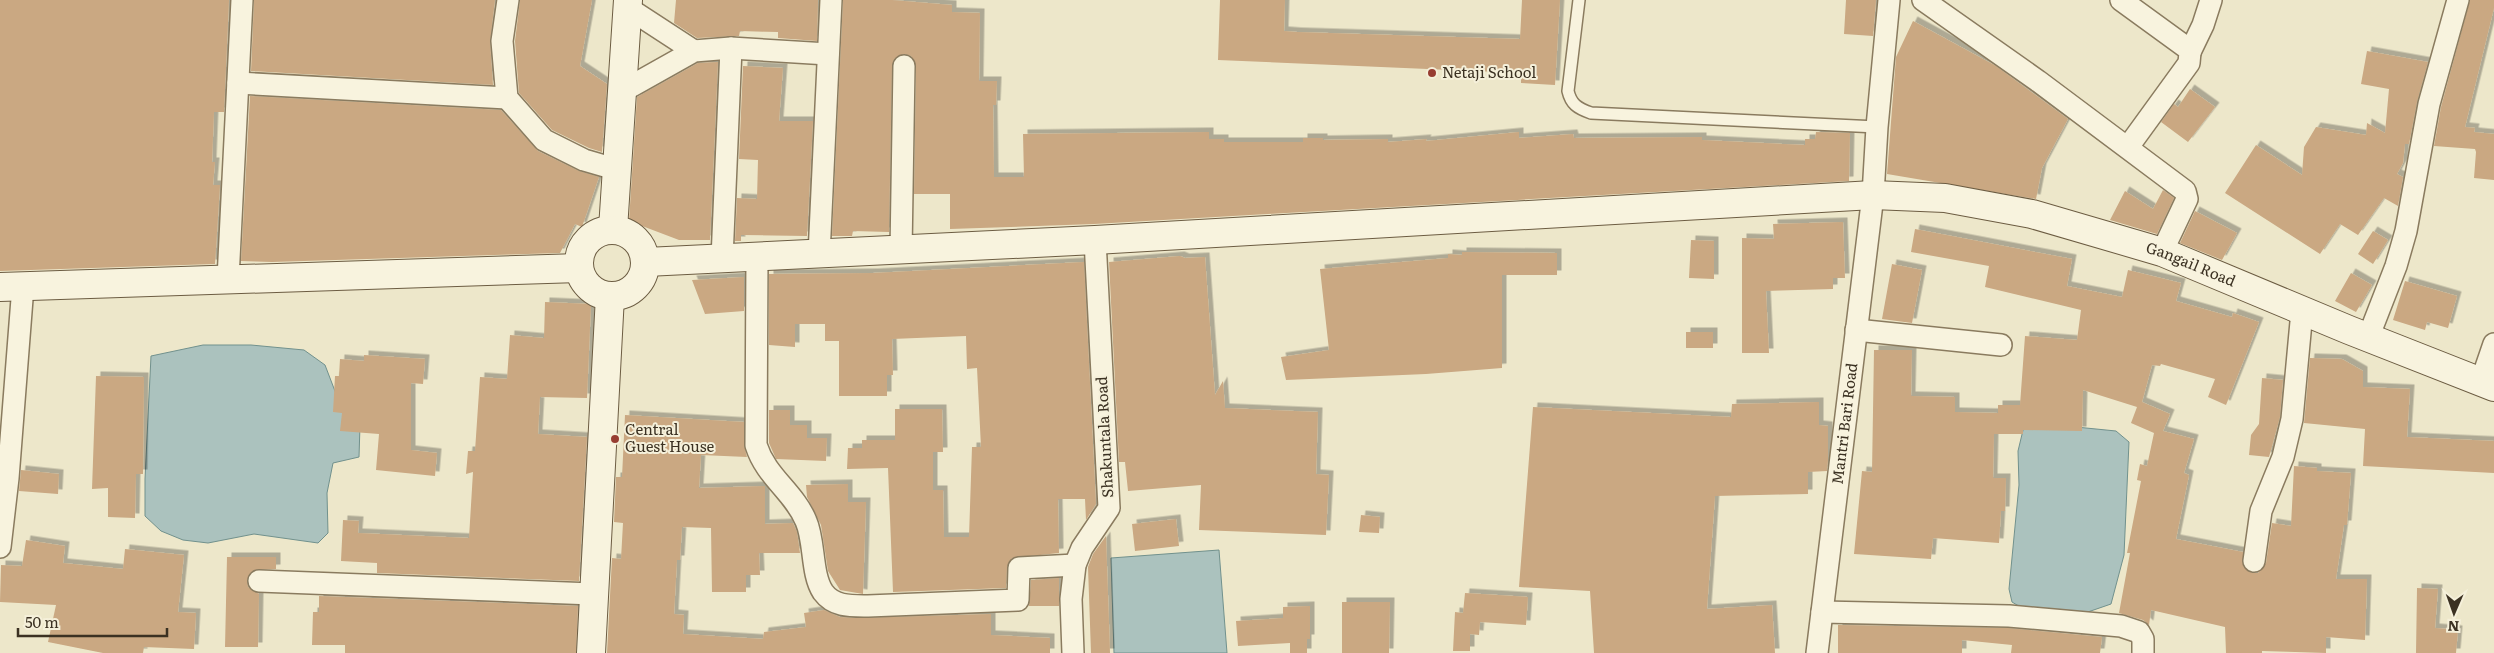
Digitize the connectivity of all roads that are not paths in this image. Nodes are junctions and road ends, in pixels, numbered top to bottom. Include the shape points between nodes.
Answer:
1 (242, 0) edge
2 (508, 0) edge
3 (831, 0) edge
4 (1579, 0) edge
5 (1889, 0) edge
6 (1923, 0) edge
7 (2122, 0) edge
8 (2211, 0) edge
9 (2458, 0) edge
10 (628, 4) edge
11 (731, 48) junction
12 (694, 51) junction
13 (2190, 52) junction
14 (828, 54) junction
15 (904, 66) dead end
16 (238, 83) junction
17 (621, 92) junction
18 (507, 98) junction
19 (1877, 128) junction
20 (2128, 147) junction
21 (615, 169) junction
22 (1873, 195) junction
23 (612, 230) junction
24 (1094, 240) junction
25 (901, 251) junction
26 (2162, 252) junction
27 (819, 255) junction
28 (757, 257) junction
29 (722, 259) junction
30 (646, 262) junction
31 (579, 268) junction
32 (228, 279) junction
33 (11, 286) edge
34 (610, 296) junction
35 (2302, 311) junction
36 (1856, 330) junction
37 (2368, 338) junction
38 (2494, 344) edge
39 (2001, 345) dead end
40 (2487, 384) edge
41 (0, 546) edge
42 (2254, 561) dead end
43 (1075, 565) junction
44 (259, 581) dead end
45 (593, 594) junction
46 (1822, 612) junction
47 (591, 653) edge
48 (1073, 653) edge
49 (1817, 653) edge
50 (2143, 653) edge

1 - 16 street
2 - 18 street via 502,41
3 - 14 street
4 - 19 lane via 1568,91 1570,102 1579,108 1590,112
5 - 19 street, Mantri Bari Road
6 - 20 street
7 - 13 street
8 - 13 street via 2204,25
9 - 37 street via 2429,104 2406,231
10 - 12 street
10 - 17 street
11 - 12 street
11 - 14 street
11 - 29 street
12 - 17 street
13 - 20 street via 2189,64
14 - 27 street
15 - 25 street
16 - 18 street
16 - 32 street
17 - 21 street
18 - 21 street via 544,140 584,160
19 - 22 street, Mantri Bari Road
20 - 26 street via 2188,195
21 - 23 street
22 - 24 street, Gangail Road
22 - 26 street, Gangail Road via 1944,198 2032,214
22 - 36 street, Mantri Bari Road
23 - 30 street via 627,233 636,240
23 - 31 street via 600,232 587,240 582,248
24 - 25 street, Gangail Road
24 - 43 street, Shakuntala Road via 1109,508 1082,548
25 - 27 street, Gangail Road
26 - 35 street, Gangail Road
27 - 28 street, Gangail Road
28 - 29 street, Gangail Road
28 - 43 street via 756,445 769,472 806,520 822,591 832,602 868,606 1018,600 1019,568
29 - 30 street, Gangail Road
30 - 34 street via 644,277 635,289 624,295
31 - 32 street
31 - 34 street via 584,282 592,290
32 - 33 street
33 - 41 street via 8,478
34 - 45 street
35 - 37 street, Gangail Road
35 - 42 street via 2292,419 2283,458 2261,511
36 - 39 street
36 - 46 street, Mantri Bari Road
37 - 40 street, Gangail Road
38 - 40 street
43 - 48 street, Shakuntala Road via 1071,599
44 - 45 street
45 - 47 street
46 - 49 street, Mantri Bari Road
46 - 50 street via 2009,616 2121,626 2139,632 2143,639

